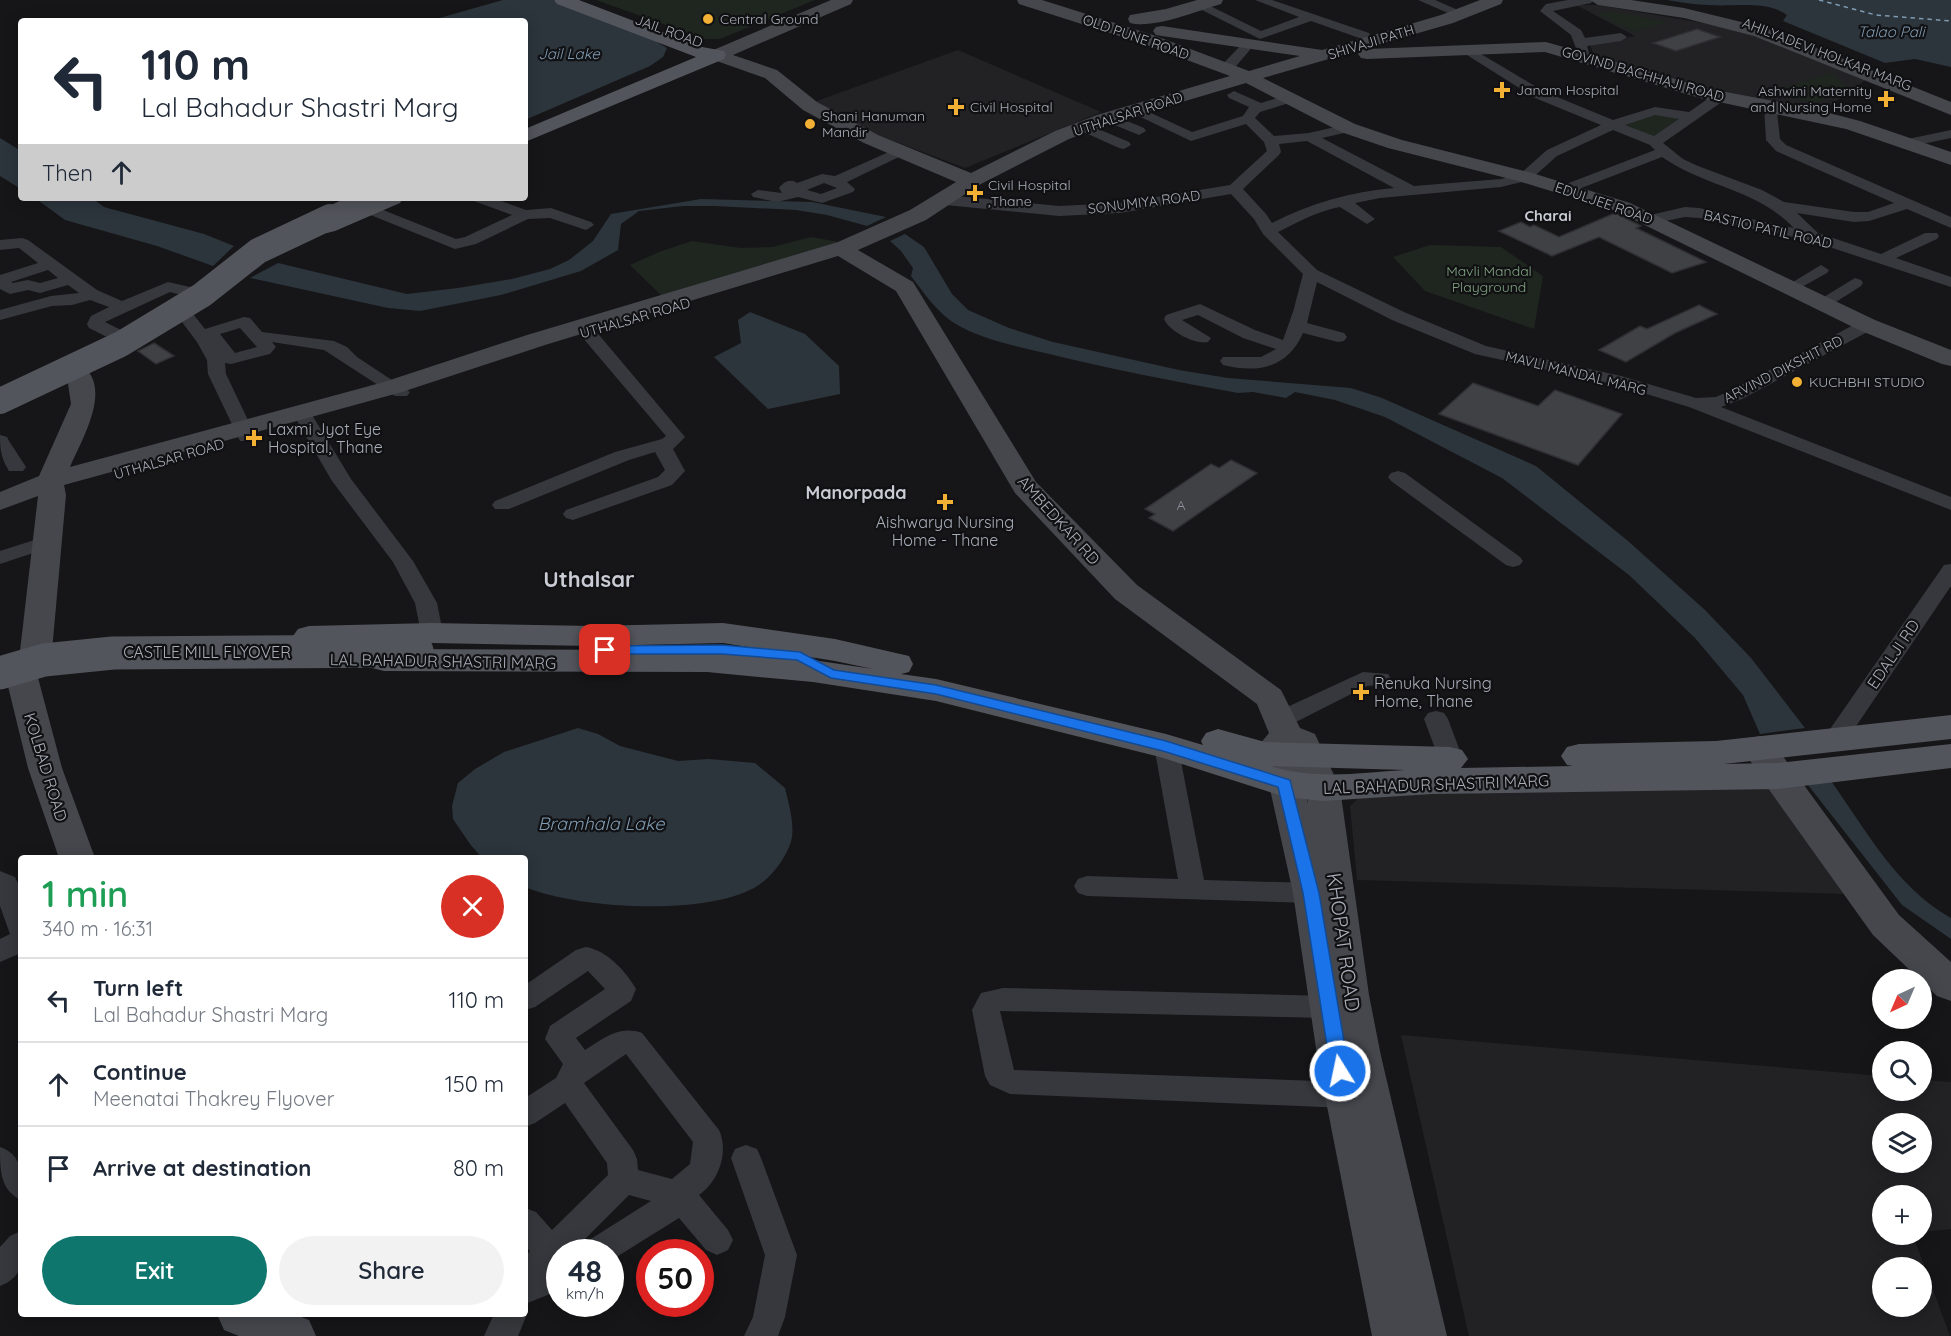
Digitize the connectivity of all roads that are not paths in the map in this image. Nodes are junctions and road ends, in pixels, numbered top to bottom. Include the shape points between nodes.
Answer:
1 (562, 0) edge
2 (584, 0) edge
3 (826, 0) edge
4 (845, 0) edge
5 (1025, 0) edge
6 (1045, 0) edge
7 (1215, 0) edge
8 (1261, 0) edge
9 (1424, 0) edge
10 (1478, 0) edge
11 (1495, 0) edge
12 (1587, 0) edge
13 (1598, 0) edge
14 (1630, 0) edge
15 (1198, 5) junction
16 (1452, 10) junction
17 (1311, 17) junction
18 (1102, 18) junction
19 (1616, 33) dead end
20 (1260, 35) junction
21 (1365, 36) junction
22 (1147, 39) junction
23 (1580, 44) junction
24 (1245, 48) junction
25 (1290, 49) junction
26 (1472, 51) junction
27 (709, 52) junction
28 (1322, 54) junction
29 (1226, 69) junction
30 (1246, 76) junction
31 (1234, 95) dead end
32 (1721, 96) junction
33 (1287, 99) junction
34 (1951, 102) edge
35 (1771, 106) junction
36 (1260, 107) junction
37 (1133, 110) junction
38 (1951, 110) edge
39 (1693, 117) junction
40 (1110, 118) junction
41 (1248, 119) junction
42 (528, 123) edge
43 (1612, 124) junction
44 (1084, 127) junction
45 (1348, 128) junction
46 (1139, 131) dead end
47 (1951, 134) edge
48 (528, 135) edge
49 (1309, 137) junction
50 (1271, 141) junction
51 (1908, 143) junction
52 (1124, 145) dead end
53 (1659, 147) junction
54 (900, 151) junction
55 (1951, 159) edge
56 (854, 173) junction
57 (1526, 177) junction
58 (837, 181) dead end
59 (972, 181) junction
60 (1236, 189) junction
61 (1566, 189) junction
62 (1409, 190) junction
63 (758, 194) dead end
64 (945, 200) junction
65 (487, 201) edge
66 (1342, 201) junction
67 (362, 202) edge
68 (1907, 204) junction
69 (1778, 206) junction
70 (1951, 209) edge
71 (1930, 214) junction
72 (525, 216) junction
73 (1367, 219) dead end
74 (1651, 219) junction
75 (1951, 223) edge
76 (586, 225) dead end
77 (1268, 231) junction
78 (1812, 236) junction
79 (1931, 236) dead end
80 (0, 245) edge
81 (852, 248) junction
82 (1882, 259) junction
83 (51, 264) junction
84 (1821, 270) dead end
85 (1311, 273) junction
86 (70, 279) junction
87 (1951, 282) edge
88 (140, 283) dead end
89 (1855, 283) dead end
90 (1791, 288) junction
91 (193, 293) junction
92 (96, 296) junction
93 (1822, 303) junction
94 (122, 307) junction
95 (0, 315) edge
96 (187, 318) junction
97 (1868, 325) junction
98 (1298, 326) junction
99 (585, 329) junction
100 (266, 336) dead end
101 (121, 337) junction
102 (1338, 337) dead end
103 (1202, 338) dead end
104 (209, 339) junction
105 (1288, 346) junction
106 (223, 358) junction
107 (1951, 359) edge
108 (1229, 361) dead end
109 (74, 371) junction
110 (397, 389) junction
111 (0, 396) edge
112 (0, 401) edge
113 (1695, 403) junction
114 (0, 408) edge
115 (305, 417) junction
116 (245, 433) junction
117 (0, 441) edge
118 (661, 446) junction
119 (16, 467) dead end
120 (1398, 477) dead end
121 (51, 488) junction
122 (0, 502) edge
123 (1951, 504) edge
124 (502, 505) dead end
125 (0, 513) edge
126 (573, 514) dead end
127 (47, 543) junction
128 (0, 558) edge
129 (1513, 561) dead end
130 (1951, 570) edge
131 (425, 642) junction
132 (833, 662) junction
133 (12, 668) edge
134 (1380, 679) dead end
135 (1436, 719) dead end
136 (1951, 727) edge
137 (1836, 738) junction
138 (1166, 746) junction
139 (1294, 756) junction
140 (1951, 756) edge
141 (1451, 759) junction
142 (1768, 762) junction
143 (76, 855) edge
144 (0, 881) edge
145 (1087, 886) dead end
146 (1193, 889) junction
147 (1311, 893) junction
148 (17, 903) edge
149 (18, 942) edge
150 (0, 951) edge
151 (1951, 985) edge
152 (528, 997) edge
153 (1329, 1007) junction
154 (576, 1076) junction
155 (1345, 1095) junction
156 (528, 1112) edge
157 (746, 1158) dead end
158 (0, 1160) edge
159 (624, 1180) junction
160 (18, 1182) edge
161 (528, 1226) edge
162 (575, 1239) edge
163 (618, 1239) edge
164 (717, 1240) dead end
165 (18, 1250) edge
166 (546, 1251) edge
167 (546, 1269) edge
168 (0, 1271) edge
169 (546, 1271) edge
170 (528, 1281) edge
171 (528, 1286) edge
172 (510, 1317) edge
173 (243, 1323) edge
174 (293, 1336) edge
175 (501, 1336) edge
176 (761, 1336) edge
177 (1395, 1336) edge
178 (1424, 1336) edge

1 - 27 main road
2 - 27 main road, JAIL ROAD
3 - 27 main road
4 - 27 main road
5 - 22 main road, OLD PUNE ROAD
6 - 18 main road, OLD PUNE ROAD
7 - 15 main road
8 - 17 street
9 - 16 street
10 - 16 main road
11 - 28 main road, SHIVAJI PATH via 1447,19
12 - 23 street via 1546,11
13 - 38 main road, AHILYADEVI HOLKAR MARG via 1760,32
14 - 34 main road, AHILYADEVI HOLKAR MARG via 1769,30
15 - 18 main road via 1133,19
15 - 20 street
16 - 21 main road
17 - 20 street
17 - 21 street
18 - 25 main road via 1158,31
19 - 23 street
20 - 25 street
21 - 28 main road
22 - 24 main road
22 - 29 main road, OLD PUNE ROAD
23 - 26 main road, GOVIND BACHHAJI ROAD
23 - 32 main road, GOVIND BACHHAJI ROAD
24 - 28 main road
24 - 29 street
25 - 28 main road
26 - 28 main road, GOVIND BACHHAJI ROAD
26 - 43 street via 1540,95
27 - 42 main road
27 - 48 main road
27 - 54 main road via 771,74 810,106
28 - 30 main road, SHIVAJI PATH
29 - 30 main road, OLD PUNE ROAD
30 - 33 main road, EDULJEE ROAD
30 - 37 main road, UTHALSAR ROAD
31 - 36 street
32 - 35 main road, GOVIND BACHHAJI ROAD
32 - 39 street
33 - 36 street
33 - 45 main road, EDULJEE ROAD
35 - 51 main road, GOVIND BACHHAJI ROAD via 1853,125
35 - 68 street via 1773,140 1780,148
36 - 41 street
37 - 40 main road, UTHALSAR ROAD
37 - 41 street via 1191,136
39 - 43 street via 1654,111
39 - 53 street
40 - 44 main road, UTHALSAR ROAD
40 - 46 street
41 - 50 street
43 - 53 street
43 - 57 street via 1552,153
44 - 52 street
44 - 59 main road, UTHALSAR ROAD
45 - 49 street
45 - 57 main road, EDULJEE ROAD
47 - 51 street
49 - 50 street
49 - 62 street
50 - 60 street via 1274,152
51 - 55 main road, GOVIND BACHHAJI ROAD
53 - 61 street
53 - 69 street via 1677,161
54 - 56 street
54 - 59 main road
56 - 58 street
56 - 63 street via 819,174 783,187 795,192 782,198
57 - 61 main road, EDULJEE ROAD
57 - 62 street via 1501,183
59 - 64 main road, UTHALSAR ROAD
60 - 64 street, SONUMIYA ROAD via 1120,208 1059,211
60 - 77 street, MAVLI MANDAL MARG
61 - 74 main road, EDULJEE ROAD
62 - 66 street
64 - 81 main road, UTHALSAR ROAD via 918,214 916,223
65 - 72 street
66 - 73 street
66 - 77 street via 1313,209
67 - 72 street via 455,244
67 - 91 main road via 280,231
67 - 96 main road via 270,256
67 - 112 main road, bridge via 258,251 202,295 121,344
68 - 69 street via 1854,217
68 - 71 street
69 - 78 street
70 - 71 street
71 - 75 street
72 - 76 street via 551,213
74 - 78 street, BASTIO PATIL ROAD via 1699,213
74 - 90 main road, EDULJEE ROAD
77 - 85 street, MAVLI MANDAL MARG
78 - 82 street, BASTIO PATIL ROAD
79 - 82 street
80 - 83 street via 22,243
81 - 99 main road, UTHALSAR ROAD
81 - 139 main road, AMBEDKAR RD via 905,287 1025,488 1126,592 1270,698
82 - 87 street, BASTIO PATIL ROAD
83 - 86 street
83 - 86 street via 0,280 10,289 27,285 37,289
84 - 90 street
85 - 98 street
85 - 113 street, MAVLI MANDAL MARG via 1398,316 1481,350 1621,381
86 - 92 street
88 - 92 street
89 - 93 street
90 - 93 main road, EDULJEE ROAD
91 - 94 street via 168,287
91 - 101 main road
92 - 94 street
92 - 95 street via 51,301
93 - 97 main road, EDULJEE ROAD
94 - 101 street via 95,324
96 - 104 street
96 - 109 main road
97 - 107 main road, EDULJEE ROAD
97 - 113 street, ARVIND DIKSHIT RD via 1736,395 1719,402
98 - 102 street
98 - 105 street
99 - 110 main road, UTHALSAR ROAD
99 - 118 street via 676,437
100 - 110 street via 328,345
101 - 109 main road
103 - 105 street via 1172,319 1200,309 1249,334
104 - 106 street
104 - 106 street via 214,330 244,322 267,347 236,359
105 - 108 street via 1285,352 1265,362
106 - 116 street via 217,374
109 - 111 main road
109 - 114 main road
109 - 121 main road, KOLBAD ROAD via 84,405
110 - 115 main road, UTHALSAR ROAD
113 - 123 street, MAVLI MANDAL MARG
115 - 116 main road, UTHALSAR ROAD
115 - 131 street via 342,481 402,561 426,603
116 - 121 main road, UTHALSAR ROAD via 103,478
117 - 119 street
118 - 124 street via 622,456
118 - 126 street via 675,471 671,477
120 - 129 street
121 - 122 main road
121 - 125 main road, UTHALSAR ROAD
121 - 127 main road, KOLBAD ROAD
127 - 128 street
127 - 133 main road, KOLBAD ROAD
130 - 137 street, EDALJI RD
131 - 132 main road via 722,649
131 - 132 main road, LAL BAHADUR SHASTRI MARG via 723,633
131 - 133 main road, CASTLE MILL FLYOVER, bridge via 113,653 44,660
131 - 133 main road, LAL BAHADUR SHASTRI MARG via 260,638
132 - 133 main road, LAL BAHADUR SHASTRI MARG via 294,659
132 - 138 main road, LAL BAHADUR SHASTRI MARG
132 - 139 main road, LAL BAHADUR SHASTRI MARG via 1053,699 1266,754
133 - 143 main road, KOLBAD ROAD
134 - 139 street via 1363,679
135 - 141 street
136 - 137 main road, LAL BAHADUR SHASTRI MARG
137 - 142 main road, LAL BAHADUR SHASTRI MARG
138 - 139 main road, LAL BAHADUR SHASTRI MARG
138 - 146 street
139 - 141 main road, LAL BAHADUR SHASTRI MARG
139 - 142 main road, LAL BAHADUR SHASTRI MARG via 1432,781
139 - 147 main road, KHOPAT ROAD
139 - 178 main road, KHOPAT ROAD
140 - 142 main road, LAL BAHADUR SHASTRI MARG
141 - 142 main road, LAL BAHADUR SHASTRI MARG via 1716,753
142 - 151 main road via 1886,925
144 - 148 street
145 - 146 street
146 - 147 street
147 - 153 main road, KHOPAT ROAD
149 - 150 street
152 - 154 street via 586,958 593,959 622,989 560,1034
153 - 155 main road, KHOPAT ROAD
153 - 155 street via 1003,999 991,1001 986,1010 1000,1076 1010,1082
154 - 156 street
154 - 159 street via 622,1159
154 - 159 street via 623,1041 632,1041 708,1139 709,1156 703,1173 693,1184 674,1194
155 - 177 main road, KHOPAT ROAD
157 - 176 street via 781,1256 770,1317
158 - 160 street
159 - 162 street
161 - 166 street
163 - 164 street via 685,1201
165 - 168 street
167 - 170 street
169 - 171 street
172 - 175 street
173 - 174 main road

